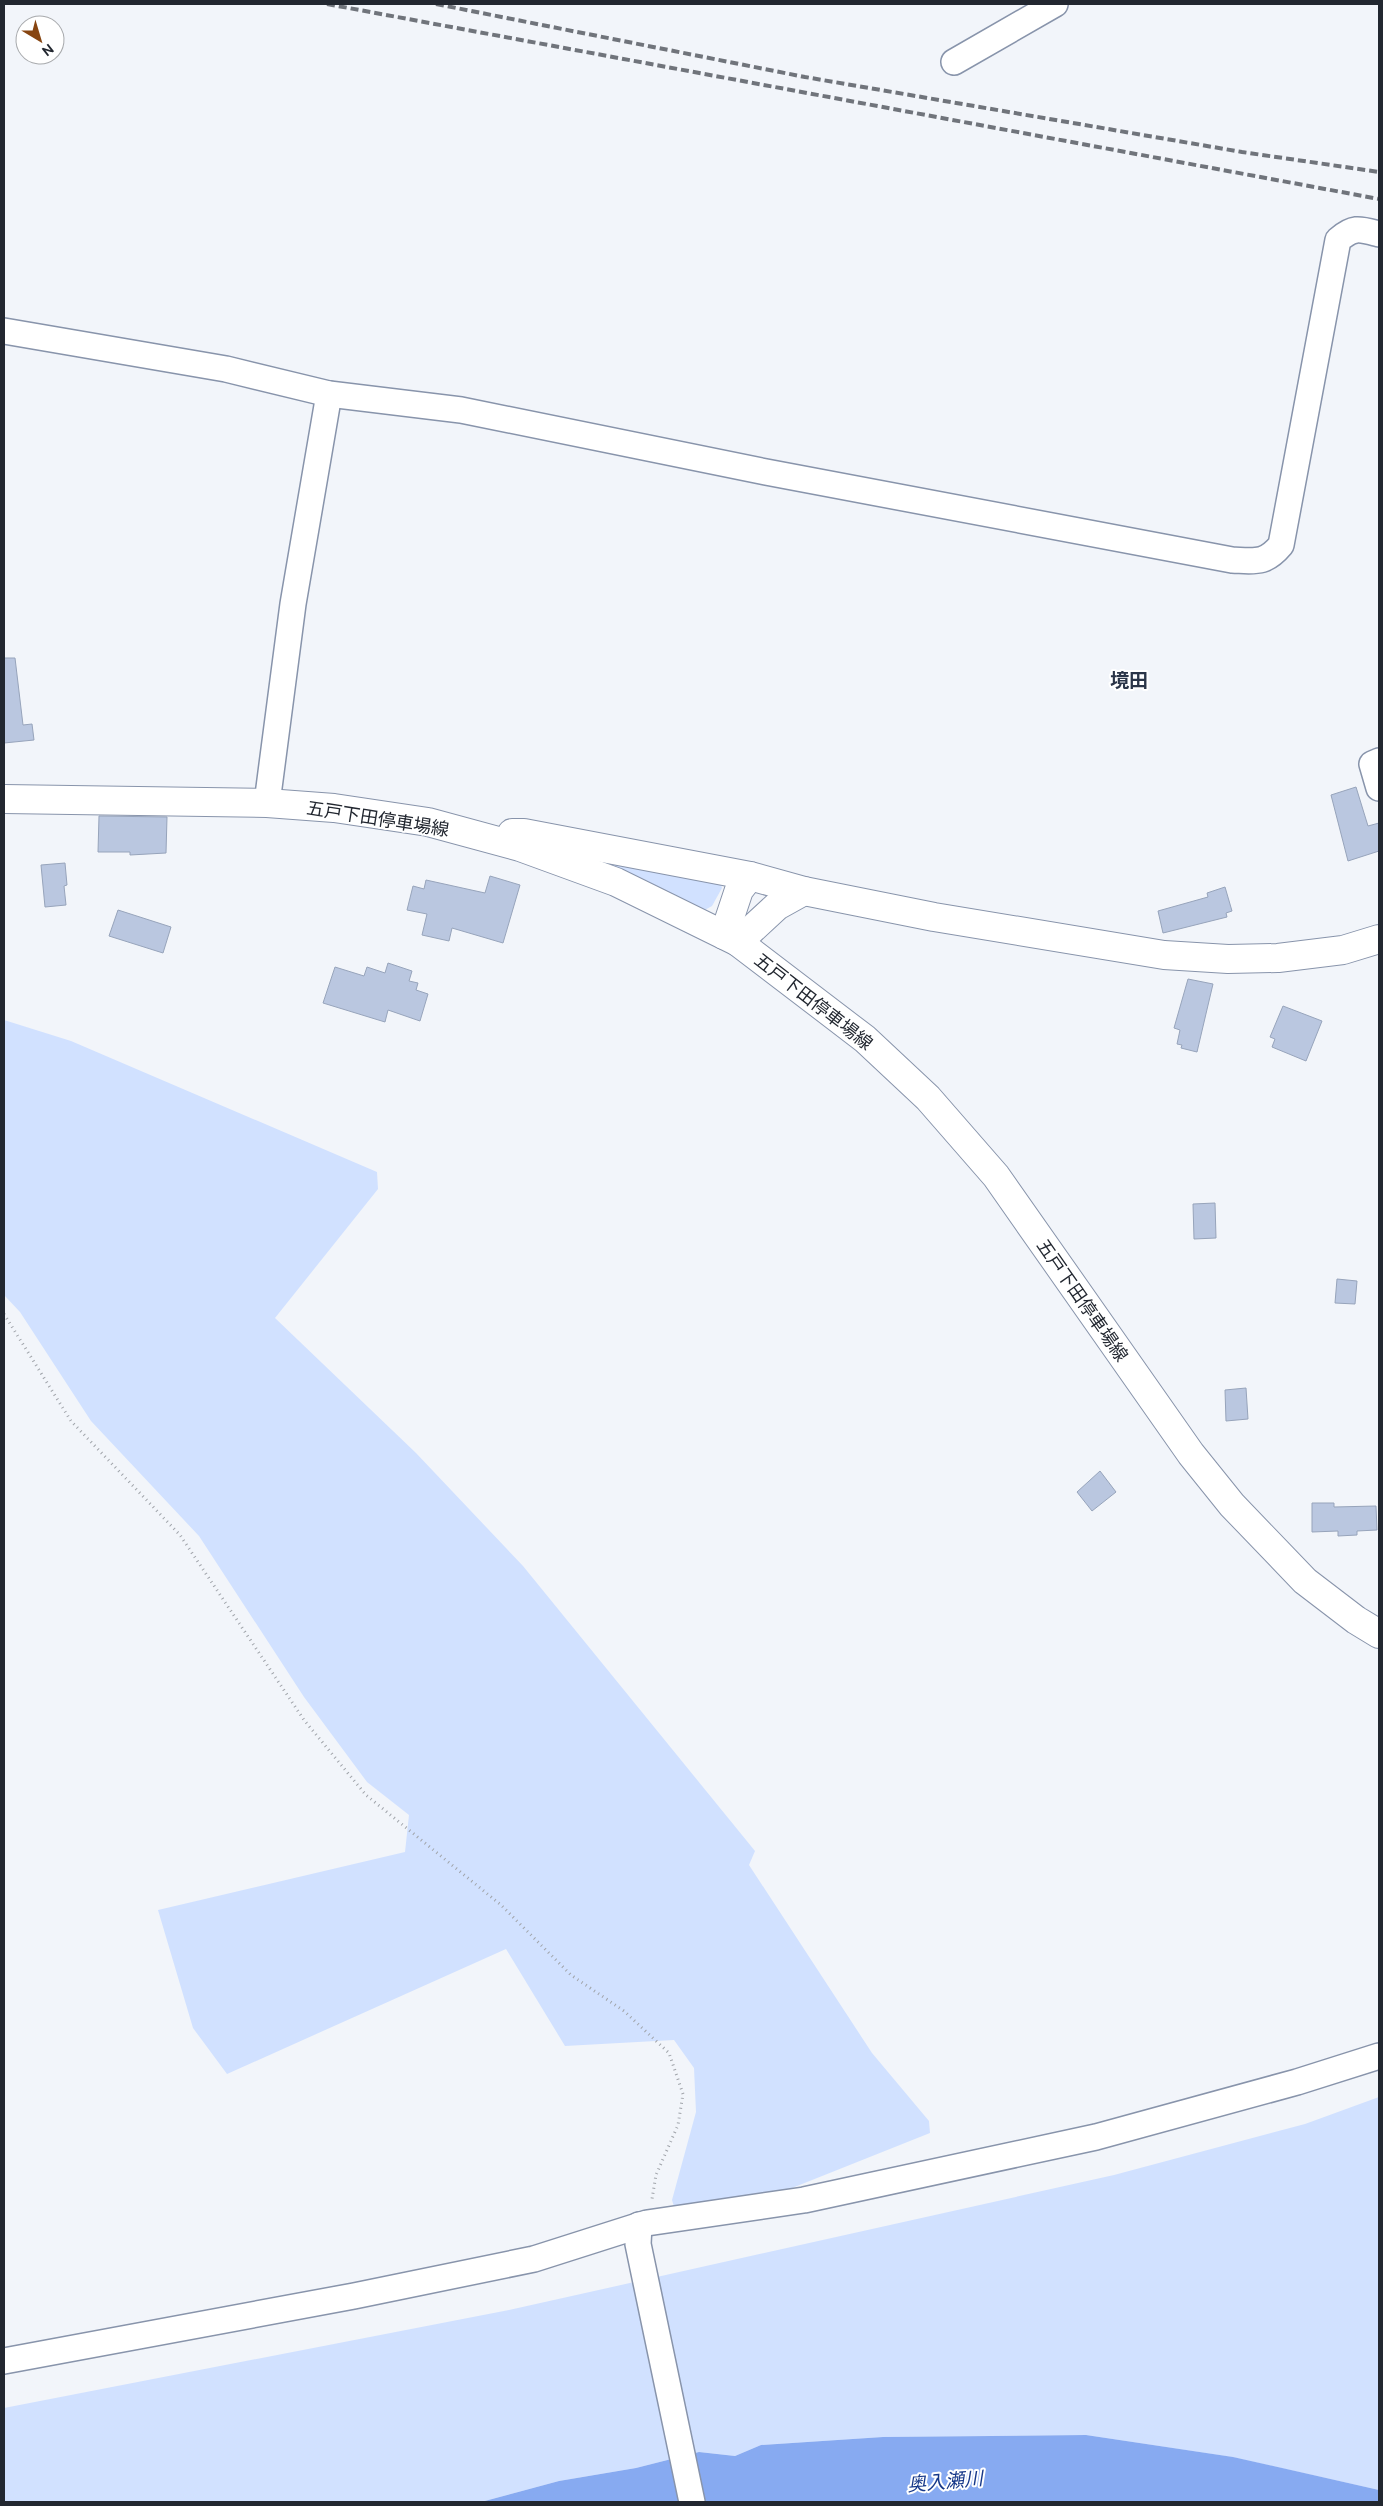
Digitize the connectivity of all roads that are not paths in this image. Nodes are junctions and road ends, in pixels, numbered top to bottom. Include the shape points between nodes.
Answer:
1 (1056, 4) edge
2 (954, 62) dead end
3 (1379, 234) edge
4 (4, 331) edge
5 (329, 394) junction
6 (1379, 761) edge
7 (1379, 788) edge
8 (4, 799) edge
9 (267, 803) junction
10 (477, 835) junction
11 (750, 876) junction
12 (804, 891) junction
13 (731, 938) junction
14 (1379, 939) edge
15 (1379, 1634) edge
16 (1379, 2056) edge
17 (641, 2231) junction
18 (4, 2361) edge
19 (692, 2502) edge

1 - 2 street
3 - 5 street via 1360,229 1348,231 1338,240 1281,545 1261,561 1232,560 766,472 461,410
4 - 5 street via 226,369
5 - 9 street via 293,604
6 - 7 street via 1372,764
8 - 9 main road, 五戸下田停車場線
9 - 10 main road, 五戸下田停車場線 via 334,808 428,822
10 - 11 main road via 524,833
10 - 13 main road, 五戸下田停車場線 via 616,882
11 - 12 main road
11 - 13 main road via 739,890
12 - 13 main road
12 - 14 main road via 934,917 1164,955 1278,958 1343,950
13 - 15 main road, 五戸下田停車場線 via 866,1039 928,1098 996,1176 1191,1454 1232,1505 1305,1581
16 - 17 street via 1297,2082 1096,2136 804,2200
17 - 18 street via 534,2258 354,2296
17 - 19 street

